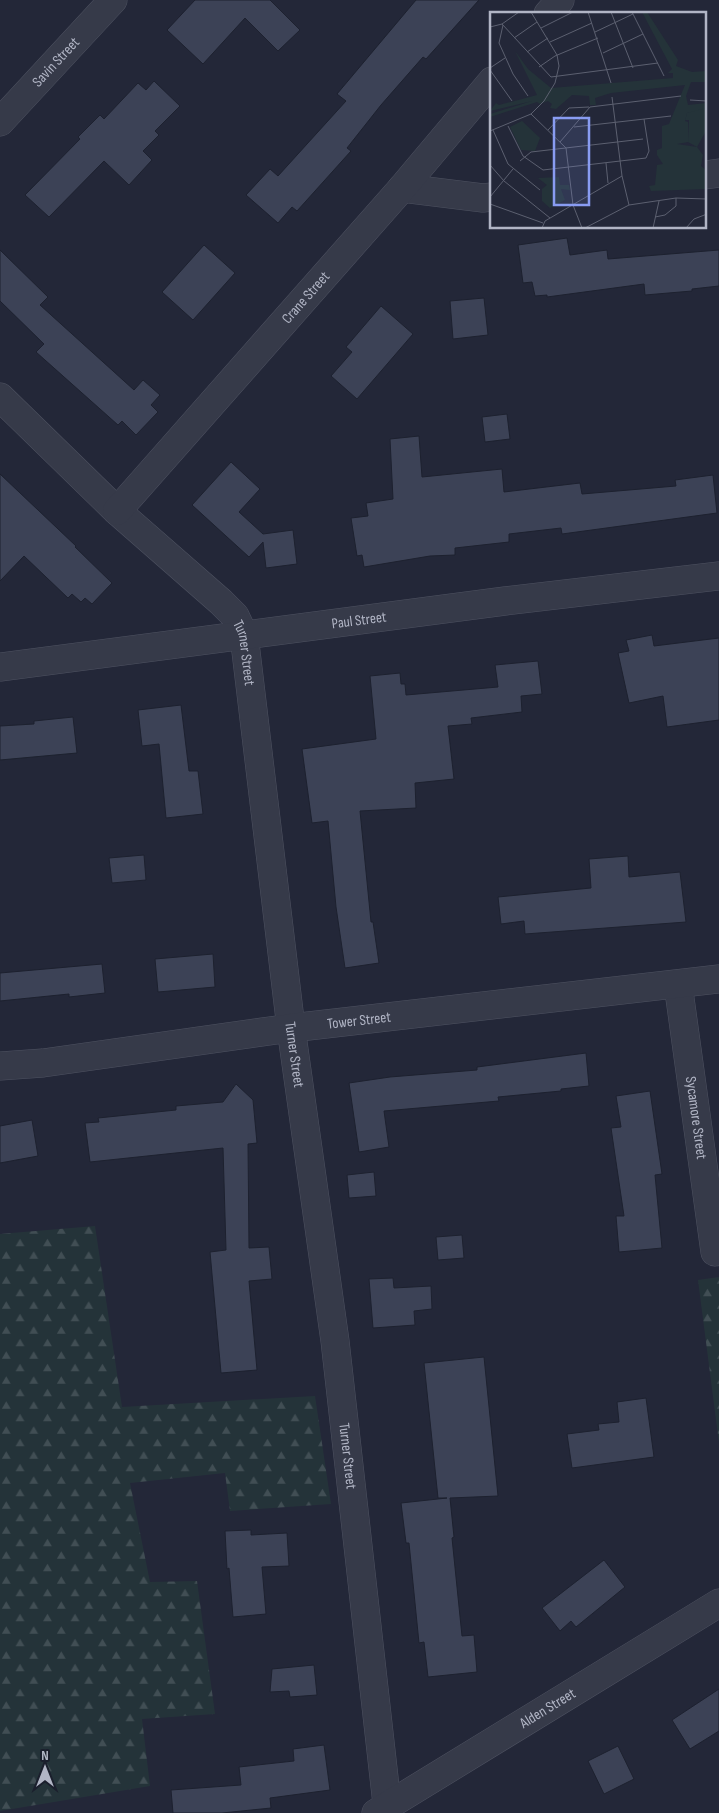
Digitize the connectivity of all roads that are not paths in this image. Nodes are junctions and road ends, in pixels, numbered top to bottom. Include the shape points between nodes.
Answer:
1 (113, 0) edge
2 (560, 0) edge
3 (550, 12) edge
4 (490, 83) edge
5 (0, 122) edge
6 (719, 174) edge
7 (706, 175) edge
8 (402, 188) junction
9 (490, 197) edge
10 (0, 398) edge
11 (117, 511) junction
12 (719, 576) edge
13 (244, 635) junction
14 (0, 667) edge
15 (719, 979) edge
16 (678, 984) junction
17 (291, 1028) junction
18 (0, 1066) edge
19 (716, 1252) dead end
20 (719, 1603) edge
21 (384, 1811) edge

1 - 5 street, Savin Street
2 - 3 street
4 - 8 street, Crane Street
6 - 7 street
8 - 9 street
8 - 11 street, Crane Street
10 - 11 street, Turner Street
11 - 13 street, Turner Street via 221,602 235,616
12 - 13 street, Paul Street
13 - 14 street, Paul Street
13 - 17 street, Turner Street
15 - 16 street, Tower Street
16 - 17 street, Tower Street
16 - 19 street, Sycamore Street
17 - 18 street, Tower Street via 43,1063
17 - 21 street, Turner Street via 335,1341
20 - 21 street, Alden Street

